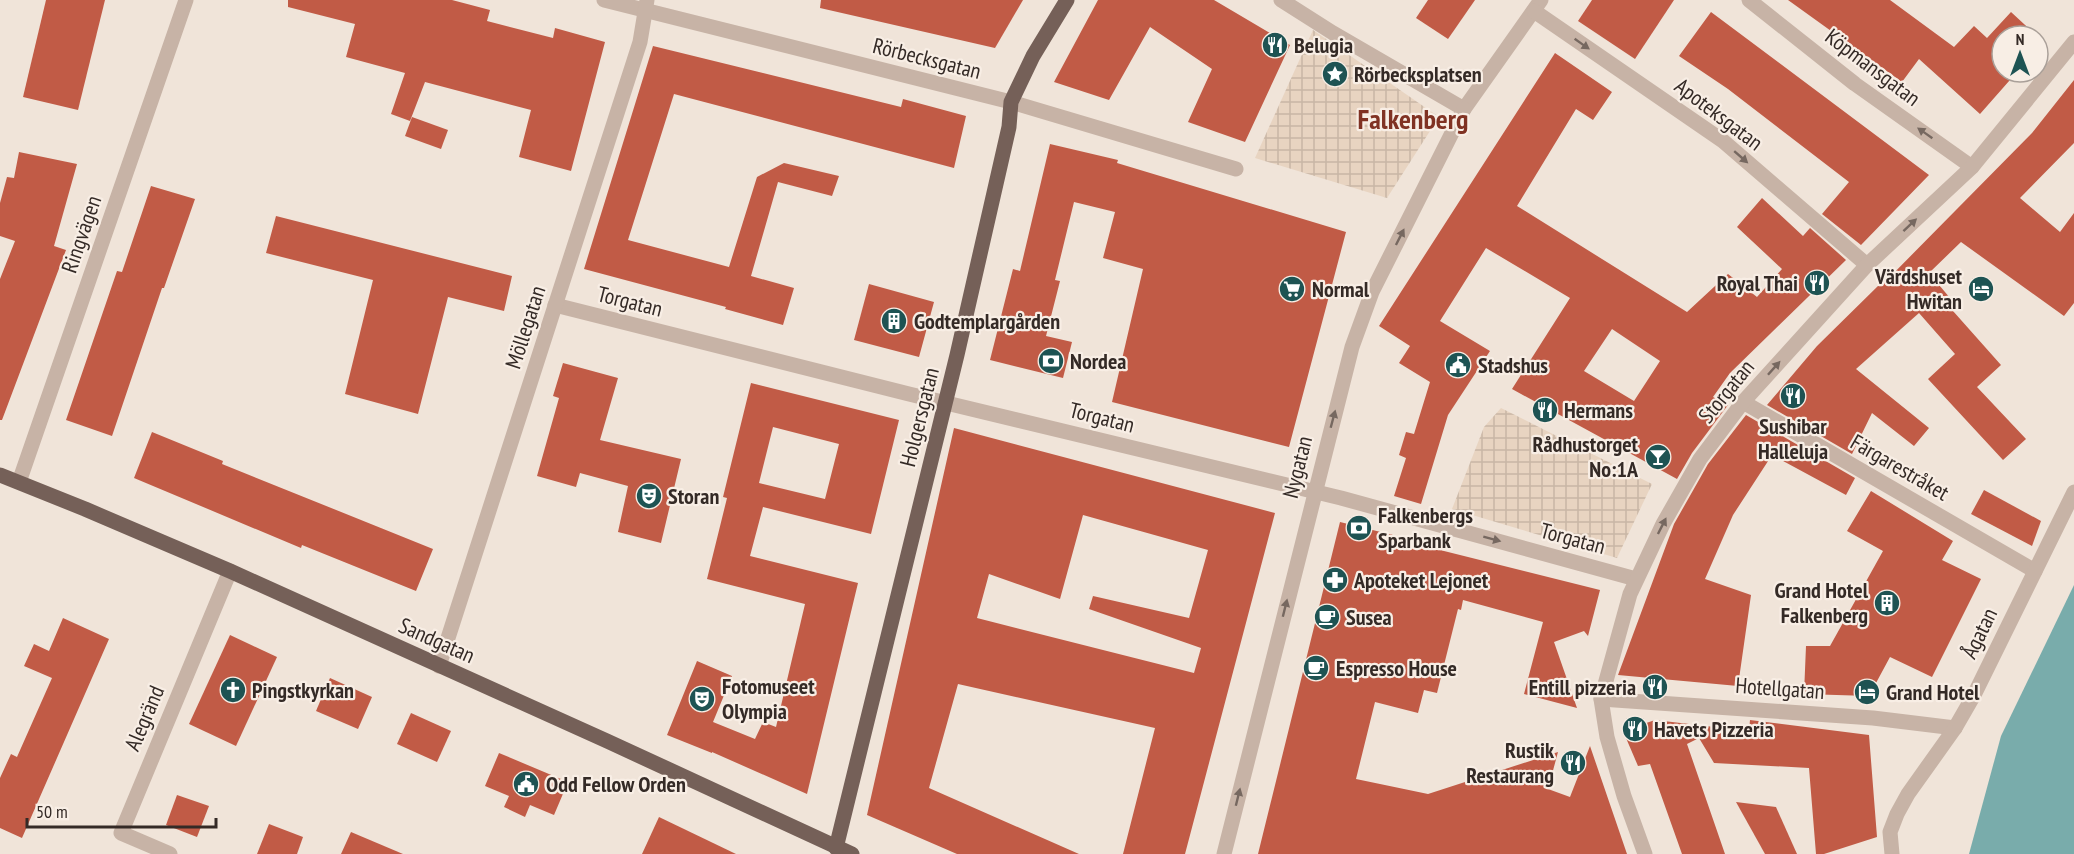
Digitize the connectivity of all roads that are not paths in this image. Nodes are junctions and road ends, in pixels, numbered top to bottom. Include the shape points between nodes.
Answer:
1 (186, 0) edge
2 (604, 0) edge
3 (1067, 0) edge
4 (1281, 0) edge
5 (1749, 0) edge
6 (646, 5) edge
7 (1538, 5) edge
8 (2074, 42) edge
9 (1011, 102) junction
10 (1464, 110) junction
11 (1972, 167) junction
12 (1236, 169) dead end
13 (1867, 265) junction
14 (555, 305) junction
15 (1743, 402) junction
16 (945, 403) junction
17 (0, 475) edge
18 (19, 482) junction
19 (1314, 491) junction
20 (2074, 492) edge
21 (230, 572) junction
22 (2035, 572) junction
23 (1636, 579) junction
24 (440, 666) junction
25 (1601, 699) junction
26 (1955, 728) junction
27 (836, 851) edge
28 (170, 854) edge
29 (852, 854) edge
30 (1224, 854) edge
31 (1644, 854) edge
32 (1892, 854) edge

1 - 18 street, Ringvägen
2 - 6 street, Rörbecksgatan
3 - 9 main road, Holgersgatan
4 - 10 street
11 -> 5 street, Köpmansgatan via 1855,84
6 - 9 street, Rörbecksgatan
6 - 14 street, Möllegatan via 640,42
7 - 10 street, Nygatan
7 -> 13 street, Apoteksgatan via 1723,141
8 - 11 street, Storgatan
9 - 12 street, Rörbecksgatan
9 - 16 main road, Holgersgatan via 1009,127
19 -> 10 street, Nygatan via 1352,346 1372,292
13 -> 11 street, Storgatan
15 -> 13 street, Storgatan
14 - 16 street, Torgatan
14 - 24 street, Möllegatan
15 - 22 street, Färgarestråket
23 -> 15 street, Storgatan via 1700,459
16 - 19 street, Torgatan
16 - 27 main road, Holgersgatan
17 - 18 main road, Sandgatan
18 - 21 main road, Sandgatan
19 -> 23 street, Torgatan
30 -> 19 street, Nygatan
20 - 22 street, Ågatan
21 - 24 main road, Sandgatan
21 - 28 street, Alegränd via 121,832
22 - 26 street, Ågatan
23 - 25 street, Storgatan
24 - 27 main road, Sandgatan
25 - 26 street, Hotellgatan via 1873,718
25 - 31 street, Storgatan via 1623,796
26 - 32 street, Ågatan via 1897,814 1890,832
27 - 29 main road, Sandgatan

